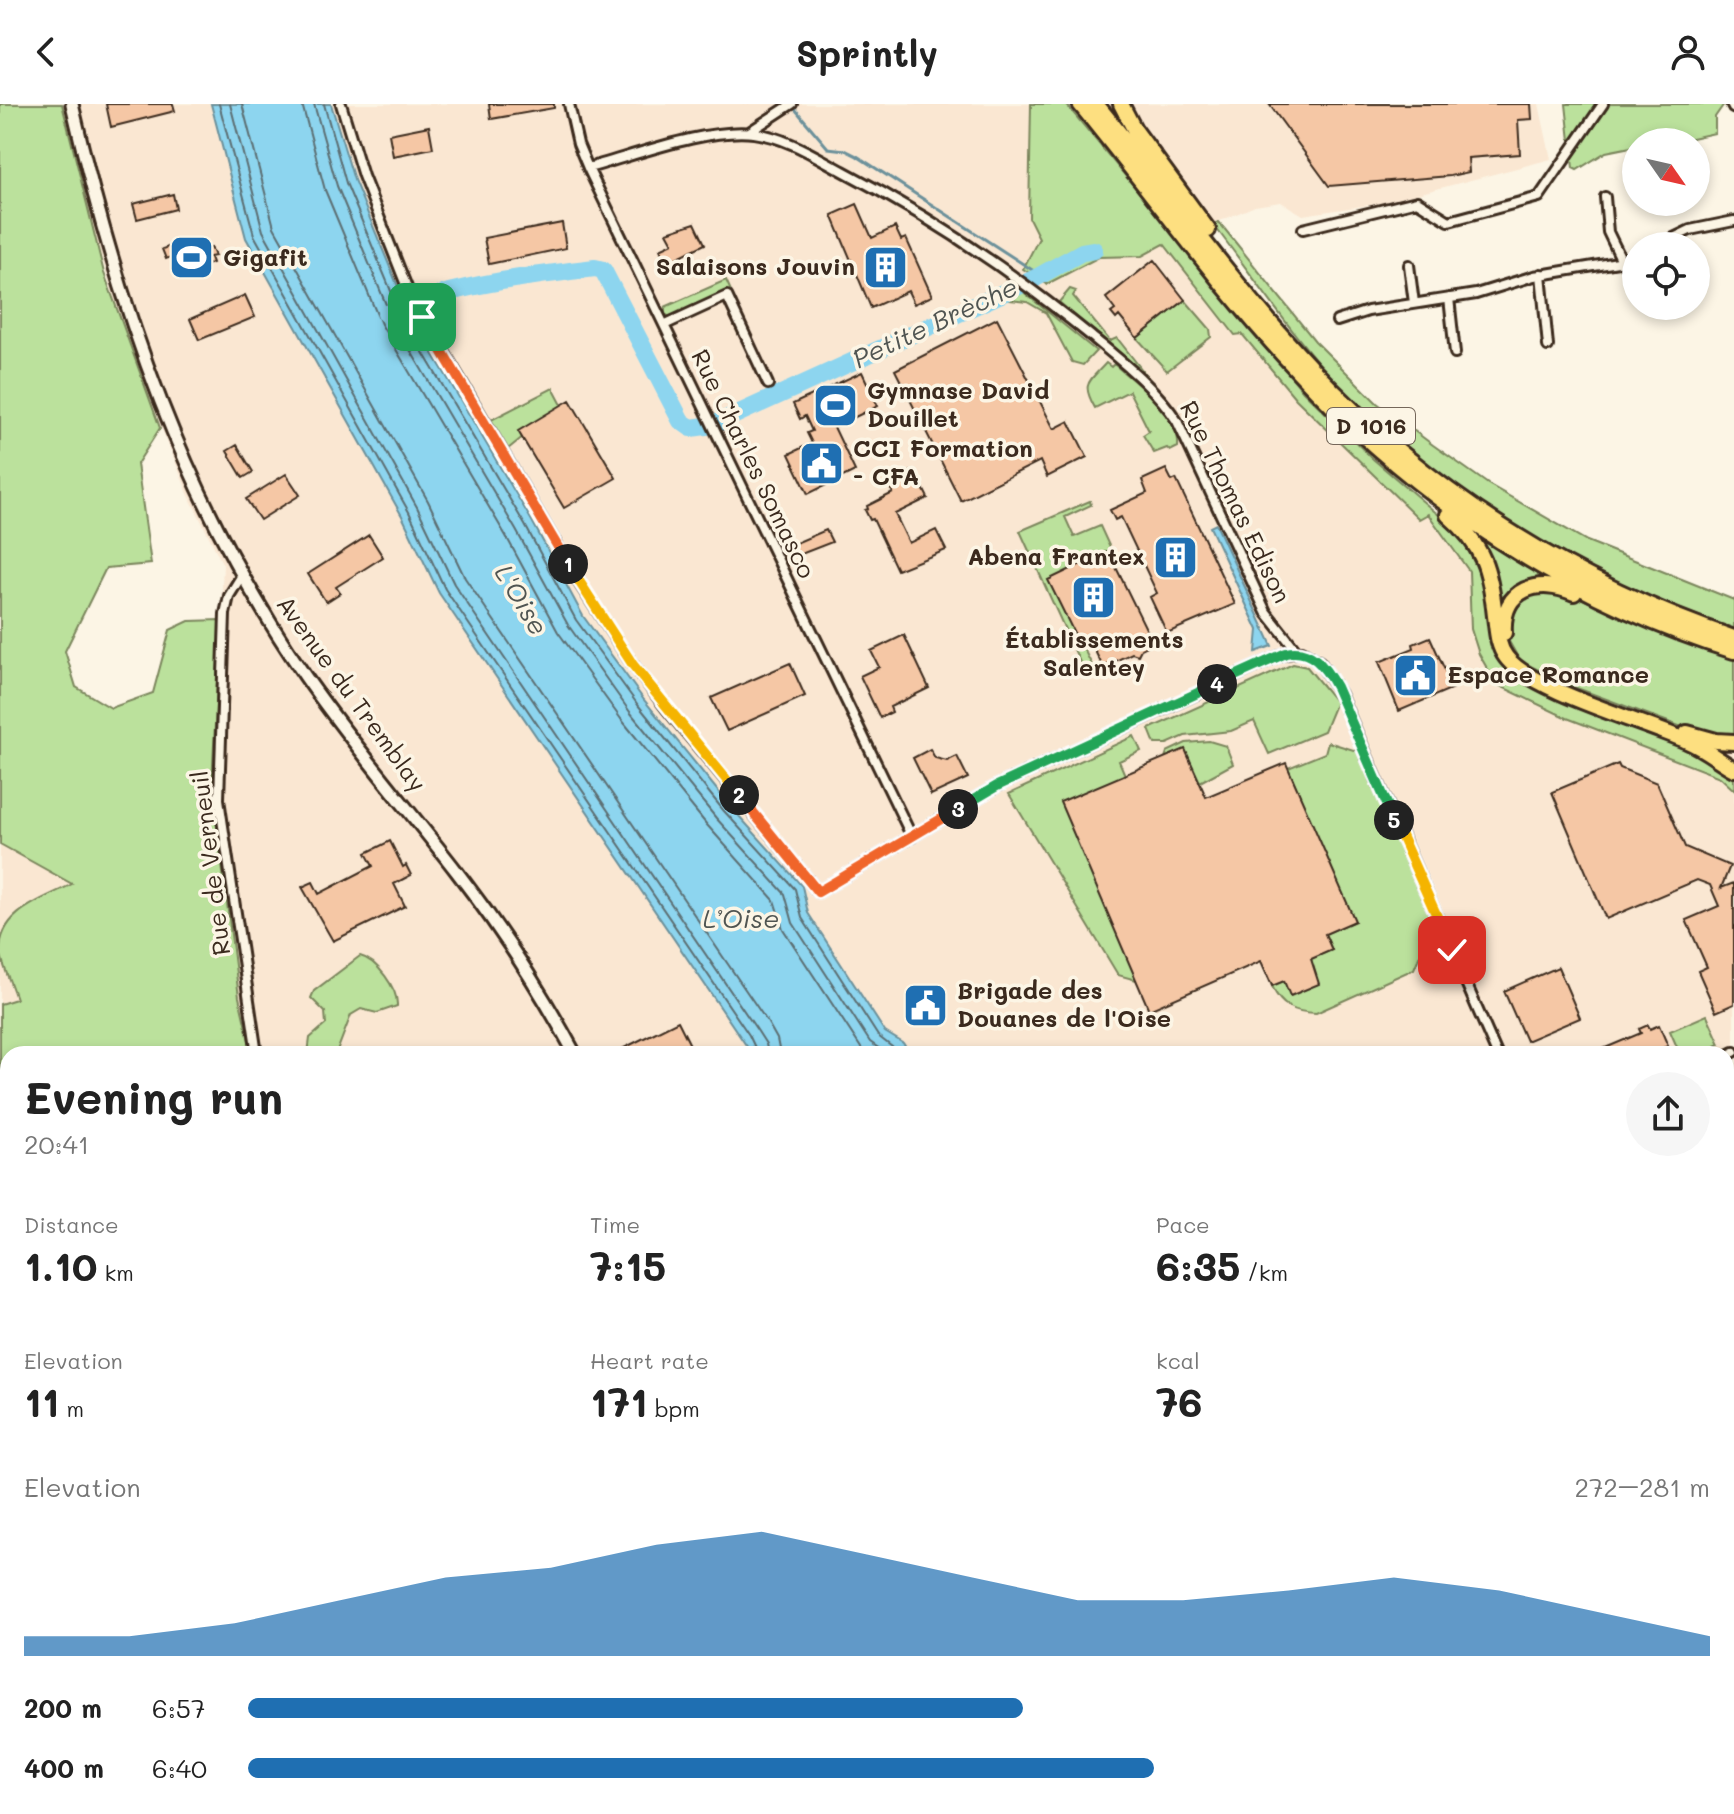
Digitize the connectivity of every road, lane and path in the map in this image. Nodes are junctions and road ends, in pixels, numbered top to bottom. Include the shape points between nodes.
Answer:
1 (72, 104) edge
2 (341, 104) edge
3 (569, 104) edge
4 (792, 104) edge
5 (1080, 104) edge
6 (1096, 104) edge
7 (1121, 104) edge
8 (1603, 104) edge
9 (748, 132) junction
10 (588, 168) junction
11 (1605, 197) dead end
12 (1734, 221) edge
13 (1303, 229) dead end
14 (1687, 232) edge
15 (1622, 261) edge
16 (1622, 263) edge
17 (1409, 265) dead end
18 (1541, 274) junction
19 (1449, 298) junction
20 (1414, 303) junction
21 (1337, 321) dead end
22 (664, 325) junction
23 (1548, 346) dead end
24 (1292, 347) junction
25 (1455, 353) dead end
26 (768, 384) dead end
27 (1386, 457) junction
28 (242, 575) junction
29 (1657, 623) junction
30 (1734, 638) edge
31 (1297, 651) junction
32 (1734, 651) edge
33 (1732, 743) edge
34 (1720, 761) junction
35 (1734, 769) edge
36 (1734, 776) edge
37 (912, 837) junction
38 (256, 1046) edge
39 (570, 1046) edge
40 (1493, 1046) edge

1 - 28 main road, Avenue du Tremblay via 103,234 138,346 179,450
2 - 37 street via 363,176 422,317 619,645 671,715 818,892
3 - 10 street, Rue Charles Somasco
4 - 9 street
5 - 27 highway, D 1016 via 1277,349
6 - 24 highway, D 1016
7 - 24 highway, D 1016
8 - 13 street via 1539,197 1449,221 1417,201
9 - 10 street, Rue Thomas Edison via 702,138
9 - 31 street, Rue Thomas Edison via 787,142 948,231 1120,361 1171,412 1266,612
10 - 22 street, Rue Charles Somasco
11 - 15 street via 1608,232
12 - 14 street
16 - 18 street
17 - 20 street
18 - 19 street
18 - 23 street
19 - 20 street
19 - 25 street
20 - 21 street
22 - 26 street via 727,296
22 - 37 street, Rue Charles Somasco
24 - 30 highway, D 1016 via 1396,449 1496,524 1601,584
27 - 29 highway, D 1016 via 1511,548
27 - 34 highway, D 1016 via 1478,546 1491,583 1499,645 1515,667 1551,687 1692,743
28 - 38 street, Rue de Verneuil via 225,614 218,781
28 - 39 main road, Avenue du Tremblay via 329,710 490,918
29 - 32 highway, D 1016
29 - 33 highway, D 1016 via 1542,584 1515,599 1503,628 1512,655 1540,676 1688,733
31 - 37 street via 997,786
31 - 40 street, Rue Thomas Edison via 1320,662 1336,687
34 - 35 highway, D 1016
34 - 36 highway, D 1016

